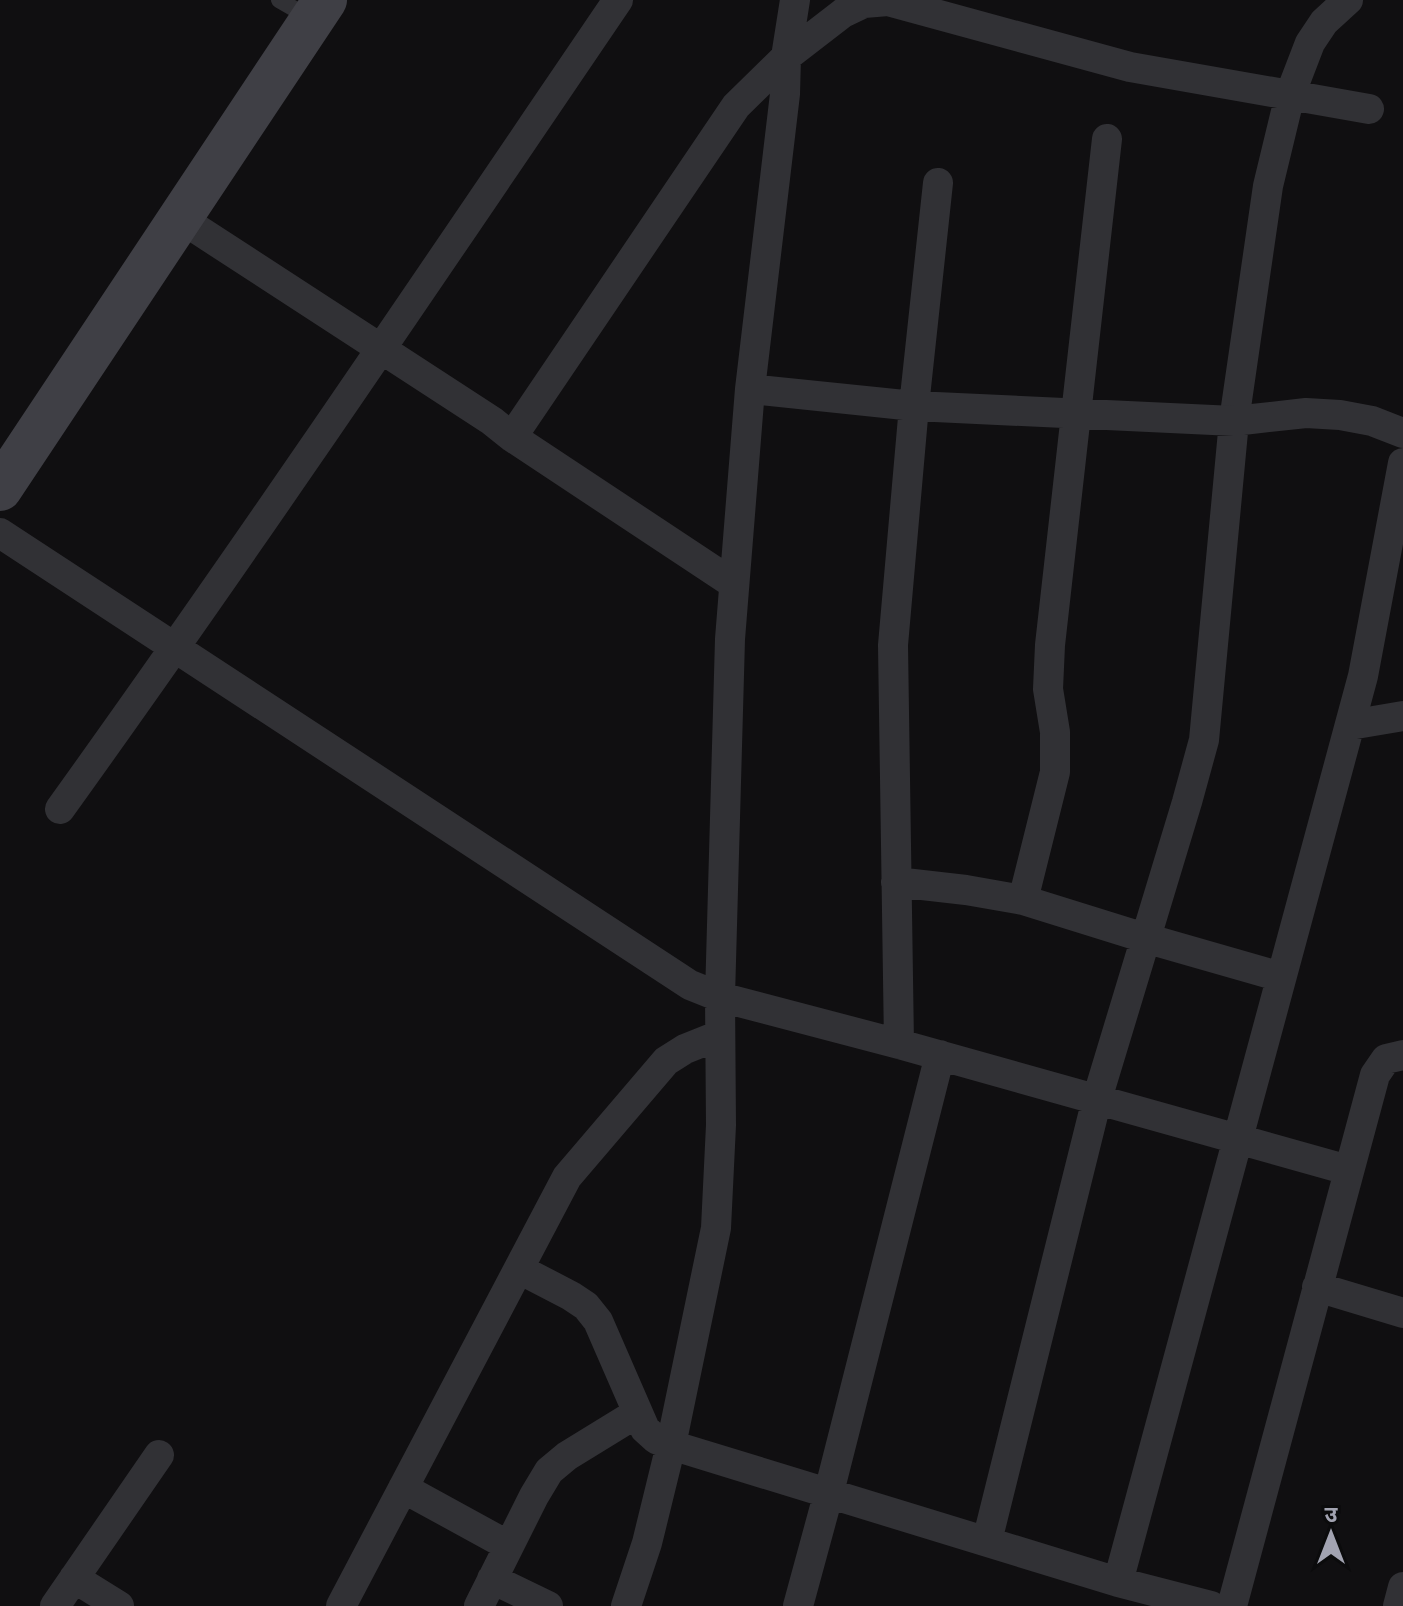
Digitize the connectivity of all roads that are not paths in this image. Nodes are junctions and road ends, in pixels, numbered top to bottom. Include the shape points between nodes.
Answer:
1 (618, 0) edge
2 (795, 0) edge
3 (1348, 0) edge
4 (305, 6) edge
5 (786, 57) junction
6 (1290, 95) junction
7 (1369, 109) dead end
8 (1107, 139) dead end
9 (938, 183) dead end
10 (180, 218) junction
11 (381, 350) junction
12 (750, 389) junction
13 (914, 406) junction
14 (1075, 414) junction
15 (1234, 421) junction
16 (1403, 433) edge
17 (512, 437) junction
18 (1403, 463) edge
19 (0, 489) edge
20 (0, 533) edge
21 (734, 584) junction
22 (176, 647) junction
23 (1403, 716) edge
24 (1350, 725) junction
25 (60, 809) dead end
26 (896, 882) junction
27 (1023, 900) junction
28 (1145, 938) junction
29 (1281, 977) junction
30 (720, 997) junction
31 (720, 1035) junction
32 (899, 1044) junction
33 (940, 1055) junction
34 (1403, 1055) edge
35 (1097, 1099) junction
36 (1237, 1139) junction
37 (1348, 1170) junction
38 (519, 1269) junction
39 (1317, 1287) junction
40 (1403, 1313) edge
41 (637, 1413) junction
42 (671, 1445) junction
43 (159, 1455) dead end
44 (403, 1488) junction
45 (829, 1492) junction
46 (987, 1541) junction
47 (509, 1546) junction
48 (74, 1578) junction
49 (1118, 1582) junction
50 (1403, 1587) edge
51 (486, 1593) edge
52 (55, 1606) edge
53 (119, 1606) edge
54 (341, 1606) edge
55 (548, 1606) edge
56 (626, 1606) edge
57 (798, 1606) edge
58 (1211, 1606) edge
59 (1232, 1606) edge
60 (1398, 1606) edge

1 - 11 street
2 - 5 street
3 - 6 street via 1310,43
4 - 10 main road
5 - 6 street via 843,13 864,3 888,1 1130,67
5 - 12 street
5 - 17 street via 736,106
6 - 7 street
6 - 15 street via 1268,186
8 - 14 street
9 - 13 street
10 - 11 street
10 - 19 main road
11 - 17 street
11 - 22 street
12 - 13 street
12 - 21 street
13 - 14 street
13 - 26 street via 893,645
14 - 15 street
14 - 27 street via 1050,645 1055,772
15 - 16 street via 1340,415
15 - 28 street via 1204,740
17 - 21 street
18 - 24 street
20 - 22 street
21 - 30 street
22 - 25 street
22 - 30 street via 690,985
23 - 24 street
24 - 29 street
26 - 27 street
26 - 32 street
27 - 28 street
28 - 29 street
28 - 35 street
29 - 36 street
30 - 31 street
30 - 32 street
31 - 38 street via 666,1061 644,1086 567,1177
31 - 42 street via 716,1228
32 - 33 street
33 - 35 street
33 - 45 street
34 - 37 street via 1386,1059 1375,1075
35 - 36 street
35 - 46 street
36 - 37 street
36 - 49 street
37 - 39 street
38 - 41 street via 586,1306 598,1321
38 - 44 street
39 - 40 street
39 - 59 street
41 - 42 street via 645,1429
41 - 47 street via 549,1471
42 - 45 street
42 - 56 street
43 - 48 street
44 - 47 street
44 - 54 street
45 - 46 street
45 - 57 street
46 - 49 street
47 - 51 street
48 - 52 street
48 - 53 street
49 - 58 street
50 - 60 street
51 - 55 street

